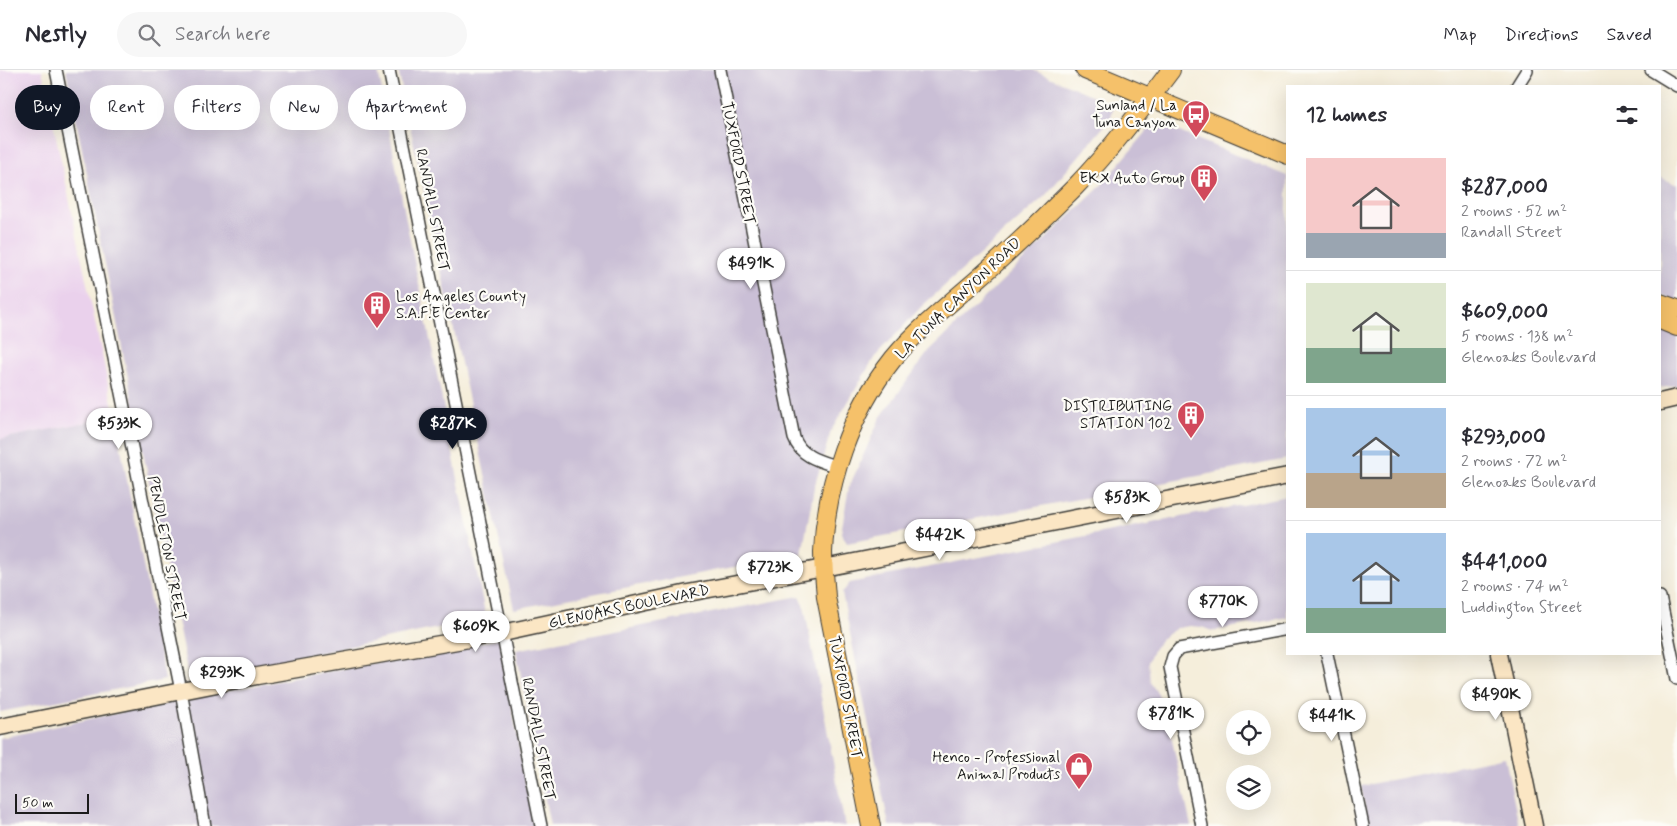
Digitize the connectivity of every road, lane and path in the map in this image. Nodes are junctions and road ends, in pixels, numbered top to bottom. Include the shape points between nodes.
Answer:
1 (56, 70) edge
2 (389, 70) edge
3 (720, 70) edge
4 (1085, 70) edge
5 (1171, 70) edge
6 (1527, 70) edge
7 (1651, 70) edge
8 (1518, 85) edge
9 (1677, 86) edge
10 (1150, 98) junction
11 (1286, 154) edge
12 (1661, 303) edge
13 (1677, 309) edge
14 (1661, 320) edge
15 (1677, 327) edge
16 (1677, 398) edge
17 (1661, 402) edge
18 (838, 467) junction
19 (1286, 476) edge
20 (824, 568) junction
21 (1661, 602) edge
22 (1286, 629) edge
23 (503, 633) junction
24 (1328, 655) edge
25 (1499, 655) edge
26 (1677, 678) edge
27 (181, 691) junction
28 (0, 727) edge
29 (205, 826) edge
30 (541, 826) edge
31 (871, 826) edge
32 (1202, 826) edge
33 (1363, 826) edge
34 (1534, 826) edge

1 - 27 street, PENDLETON STREET
2 - 23 street, RANDALL STREET
3 - 18 street, TUXFORD STREET via 794,438 799,448 810,457
4 - 10 main road
5 - 10 main road, LA TUNA CANYON ROAD
6 - 8 street
7 - 9 street
10 - 11 main road
10 - 18 main road, LA TUNA CANYON ROAD via 1097,164 893,359 858,416
12 - 13 main road
14 - 15 main road
16 - 17 main road
18 - 20 main road, LA TUNA CANYON ROAD via 823,552
19 - 20 main road, GLENOAKS BOULEVARD
20 - 23 main road, GLENOAKS BOULEVARD
20 - 31 main road, TUXFORD STREET via 826,598
21 - 26 street
22 - 32 street via 1179,649 1173,656 1170,667
23 - 27 main road, GLENOAKS BOULEVARD
23 - 30 street, RANDALL STREET
24 - 33 street
25 - 34 main road
27 - 28 main road, GLENOAKS BOULEVARD
27 - 29 street, PENDLETON STREET

